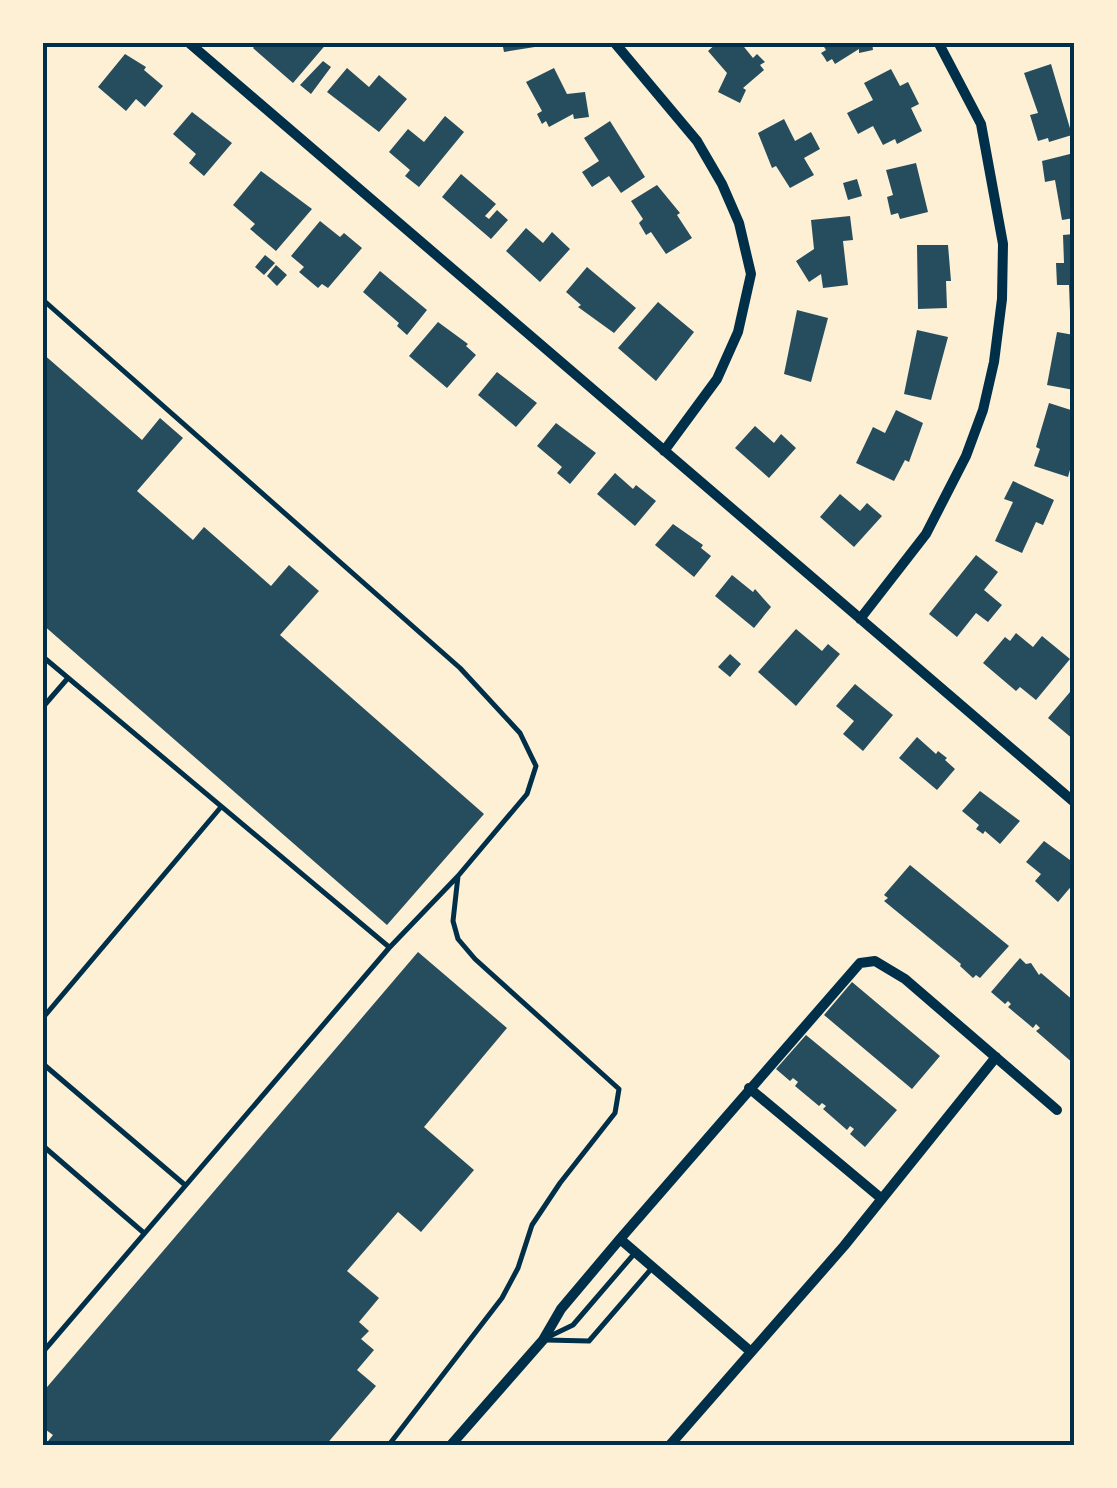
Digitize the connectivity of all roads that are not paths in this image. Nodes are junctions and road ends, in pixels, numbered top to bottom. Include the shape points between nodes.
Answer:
1 (614, 42) edge
2 (938, 42) edge
3 (191, 43) edge
4 (42, 299) edge
5 (664, 451) junction
6 (860, 619) junction
7 (42, 656) edge
8 (68, 678) junction
9 (42, 708) edge
10 (1074, 802) edge
11 (222, 806) junction
12 (458, 876) junction
13 (389, 948) junction
14 (42, 1018) edge
15 (996, 1058) junction
16 (42, 1064) edge
17 (749, 1088) junction
18 (1058, 1110) dead end
19 (42, 1146) edge
20 (184, 1185) junction
21 (882, 1199) junction
22 (144, 1233) junction
23 (620, 1240) junction
24 (635, 1252) junction
25 (652, 1267) junction
26 (543, 1340) junction
27 (750, 1351) junction
28 (42, 1352) edge
29 (388, 1446) edge
30 (450, 1446) edge
31 (669, 1446) edge

1 - 5 street via 722,184 751,274 718,379
2 - 6 street via 980,124 1003,244 994,362 966,456 926,534
3 - 5 street
4 - 12 lane via 460,668 520,733 536,766 527,794
5 - 6 street
6 - 10 street
7 - 8 lane
8 - 9 lane
8 - 11 lane
11 - 13 lane
11 - 14 lane
12 - 13 lane
12 - 29 lane via 458,939 619,1089 615,1114 532,1225 502,1298
13 - 20 lane
15 - 17 street via 905,979 876,962 860,962
15 - 18 street
15 - 21 street
16 - 20 lane
17 - 21 street
17 - 23 street
19 - 22 lane
20 - 22 lane
21 - 27 street
22 - 28 lane
23 - 24 street
23 - 26 street
24 - 25 street
24 - 26 lane via 573,1325
25 - 26 lane via 589,1341
25 - 27 street
26 - 30 street
27 - 31 street

